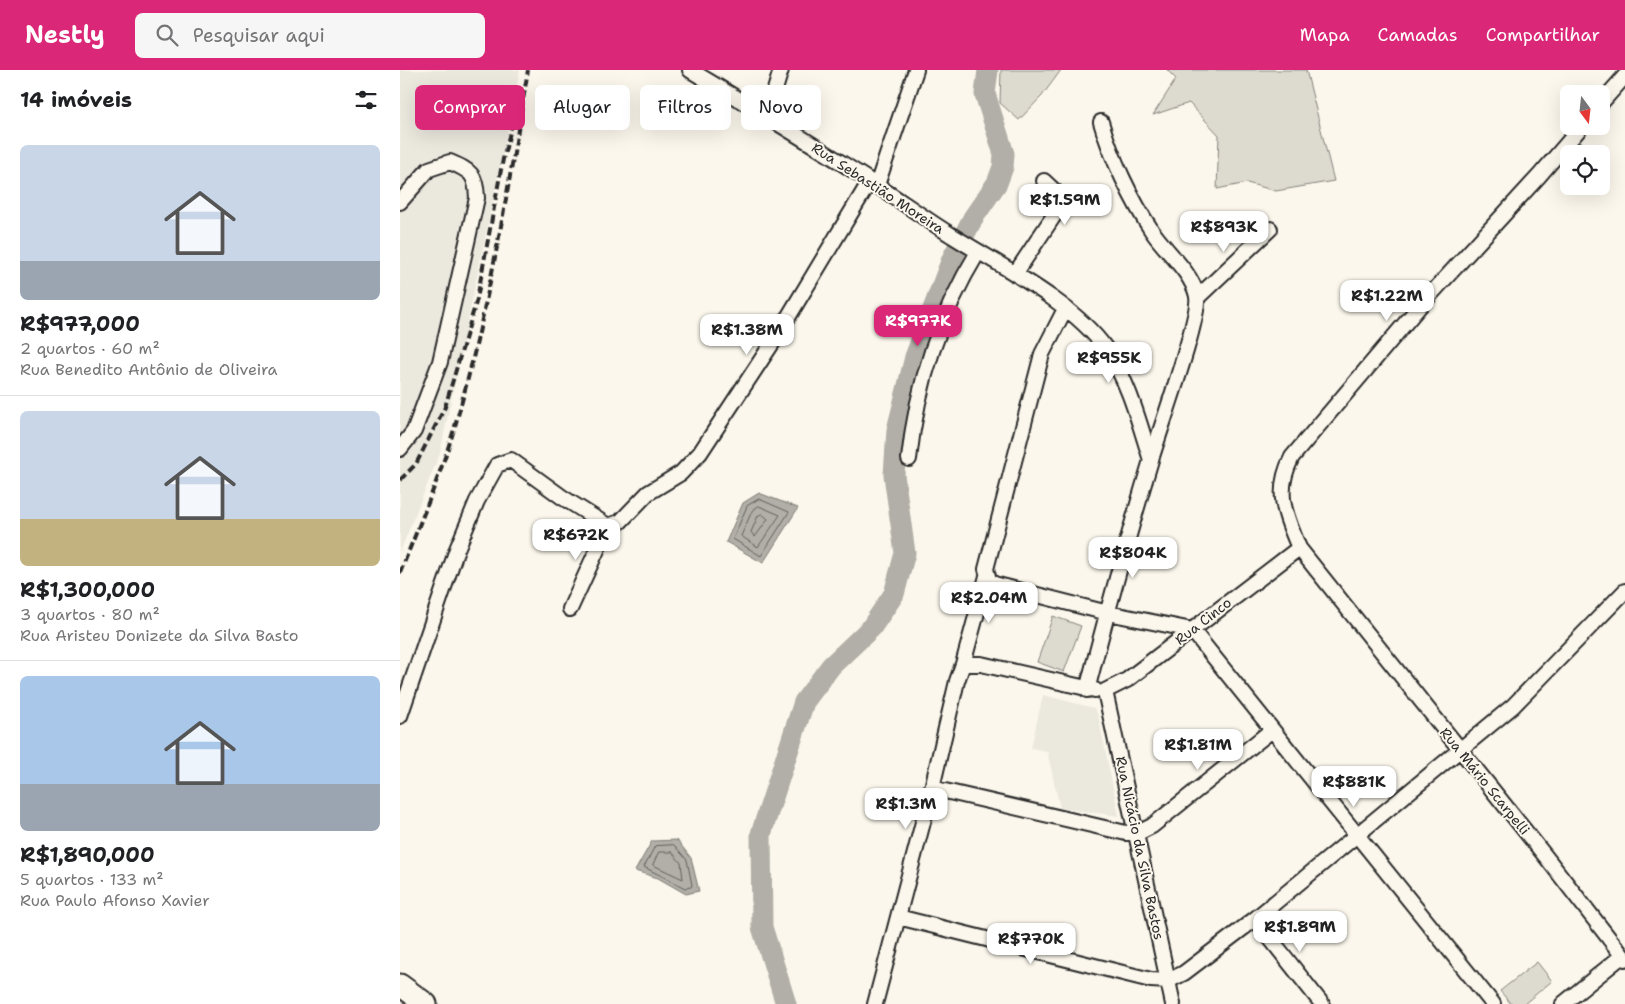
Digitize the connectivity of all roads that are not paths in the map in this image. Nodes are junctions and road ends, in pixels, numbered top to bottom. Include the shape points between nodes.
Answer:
1 (690, 70) edge
2 (781, 70) edge
3 (916, 70) edge
4 (1625, 76) edge
5 (776, 85) edge
6 (1610, 94) edge
7 (741, 100) edge
8 (1101, 122) dead end
9 (789, 130) edge
10 (1574, 135) edge
11 (1044, 180) dead end
12 (873, 183) junction
13 (400, 202) edge
14 (1270, 229) dead end
15 (972, 248) junction
16 (1015, 274) junction
17 (1198, 298) junction
18 (1064, 309) junction
19 (400, 449) edge
20 (909, 458) dead end
21 (1150, 460) junction
22 (608, 526) junction
23 (1299, 548) junction
24 (990, 580) junction
25 (1625, 592) edge
26 (570, 608) dead end
27 (1108, 613) junction
28 (1192, 630) junction
29 (963, 664) junction
30 (1087, 690) junction
31 (1105, 691) junction
32 (400, 716) edge
33 (1272, 730) junction
34 (1460, 750) junction
35 (932, 788) junction
36 (1138, 833) junction
37 (1356, 834) junction
38 (898, 917) junction
39 (1255, 920) junction
40 (1624, 957) edge
41 (1168, 981) junction
42 (875, 1004) edge
43 (1173, 1004) edge
44 (1322, 1004) edge
45 (1493, 1004) edge
46 (1563, 1004) edge

1 - 7 street, Rua Sebastião Moreira
2 - 5 street
3 - 12 street
4 - 6 street
8 - 17 street via 1151,230 1187,275
9 - 12 street, Rua Sebastião Moreira
10 - 23 street, Rua Mário Scarpelli via 1419,307 1292,457 1284,472 1281,493
11 - 16 street via 1063,202
12 - 15 street, Rua Sebastião Moreira
12 - 22 street via 700,453 681,474 648,492 620,522
13 - 19 street via 429,169 450,162 467,169 476,180 477,198 440,362 414,431
14 - 17 street
15 - 16 street, Rua Sebastião Moreira
15 - 20 street via 933,348 916,410
16 - 18 street, Rua Sebastião Moreira
17 - 21 street
18 - 21 street, Rua Sebastião Moreira via 1087,327 1106,349 1137,415
18 - 24 street via 1042,354 986,569
21 - 27 street
22 - 26 street
22 - 32 street via 543,484 517,462 512,460 497,465 477,501 457,549
23 - 28 street, Rua Cinco
23 - 34 street, Rua Mário Scarpelli
24 - 27 street
24 - 29 street
25 - 34 street via 1513,706
27 - 28 street
27 - 30 street
28 - 31 street, Rua Cinco via 1127,680
28 - 33 street
29 - 30 street via 981,664
29 - 35 street
30 - 31 street
31 - 36 street, Rua Nicácio da Silva Bastos
33 - 36 street via 1152,826
33 - 37 street
34 - 37 street
34 - 40 street, Rua Mário Scarpelli
35 - 36 street via 1126,833
35 - 38 street
36 - 41 street, Rua Nicácio da Silva Bastos
37 - 39 street
37 - 45 street
38 - 41 street via 1151,980
38 - 42 street
39 - 41 street via 1184,973
39 - 44 street
40 - 46 street, Rua Mário Scarpelli
41 - 43 street, Rua Nicácio da Silva Bastos

